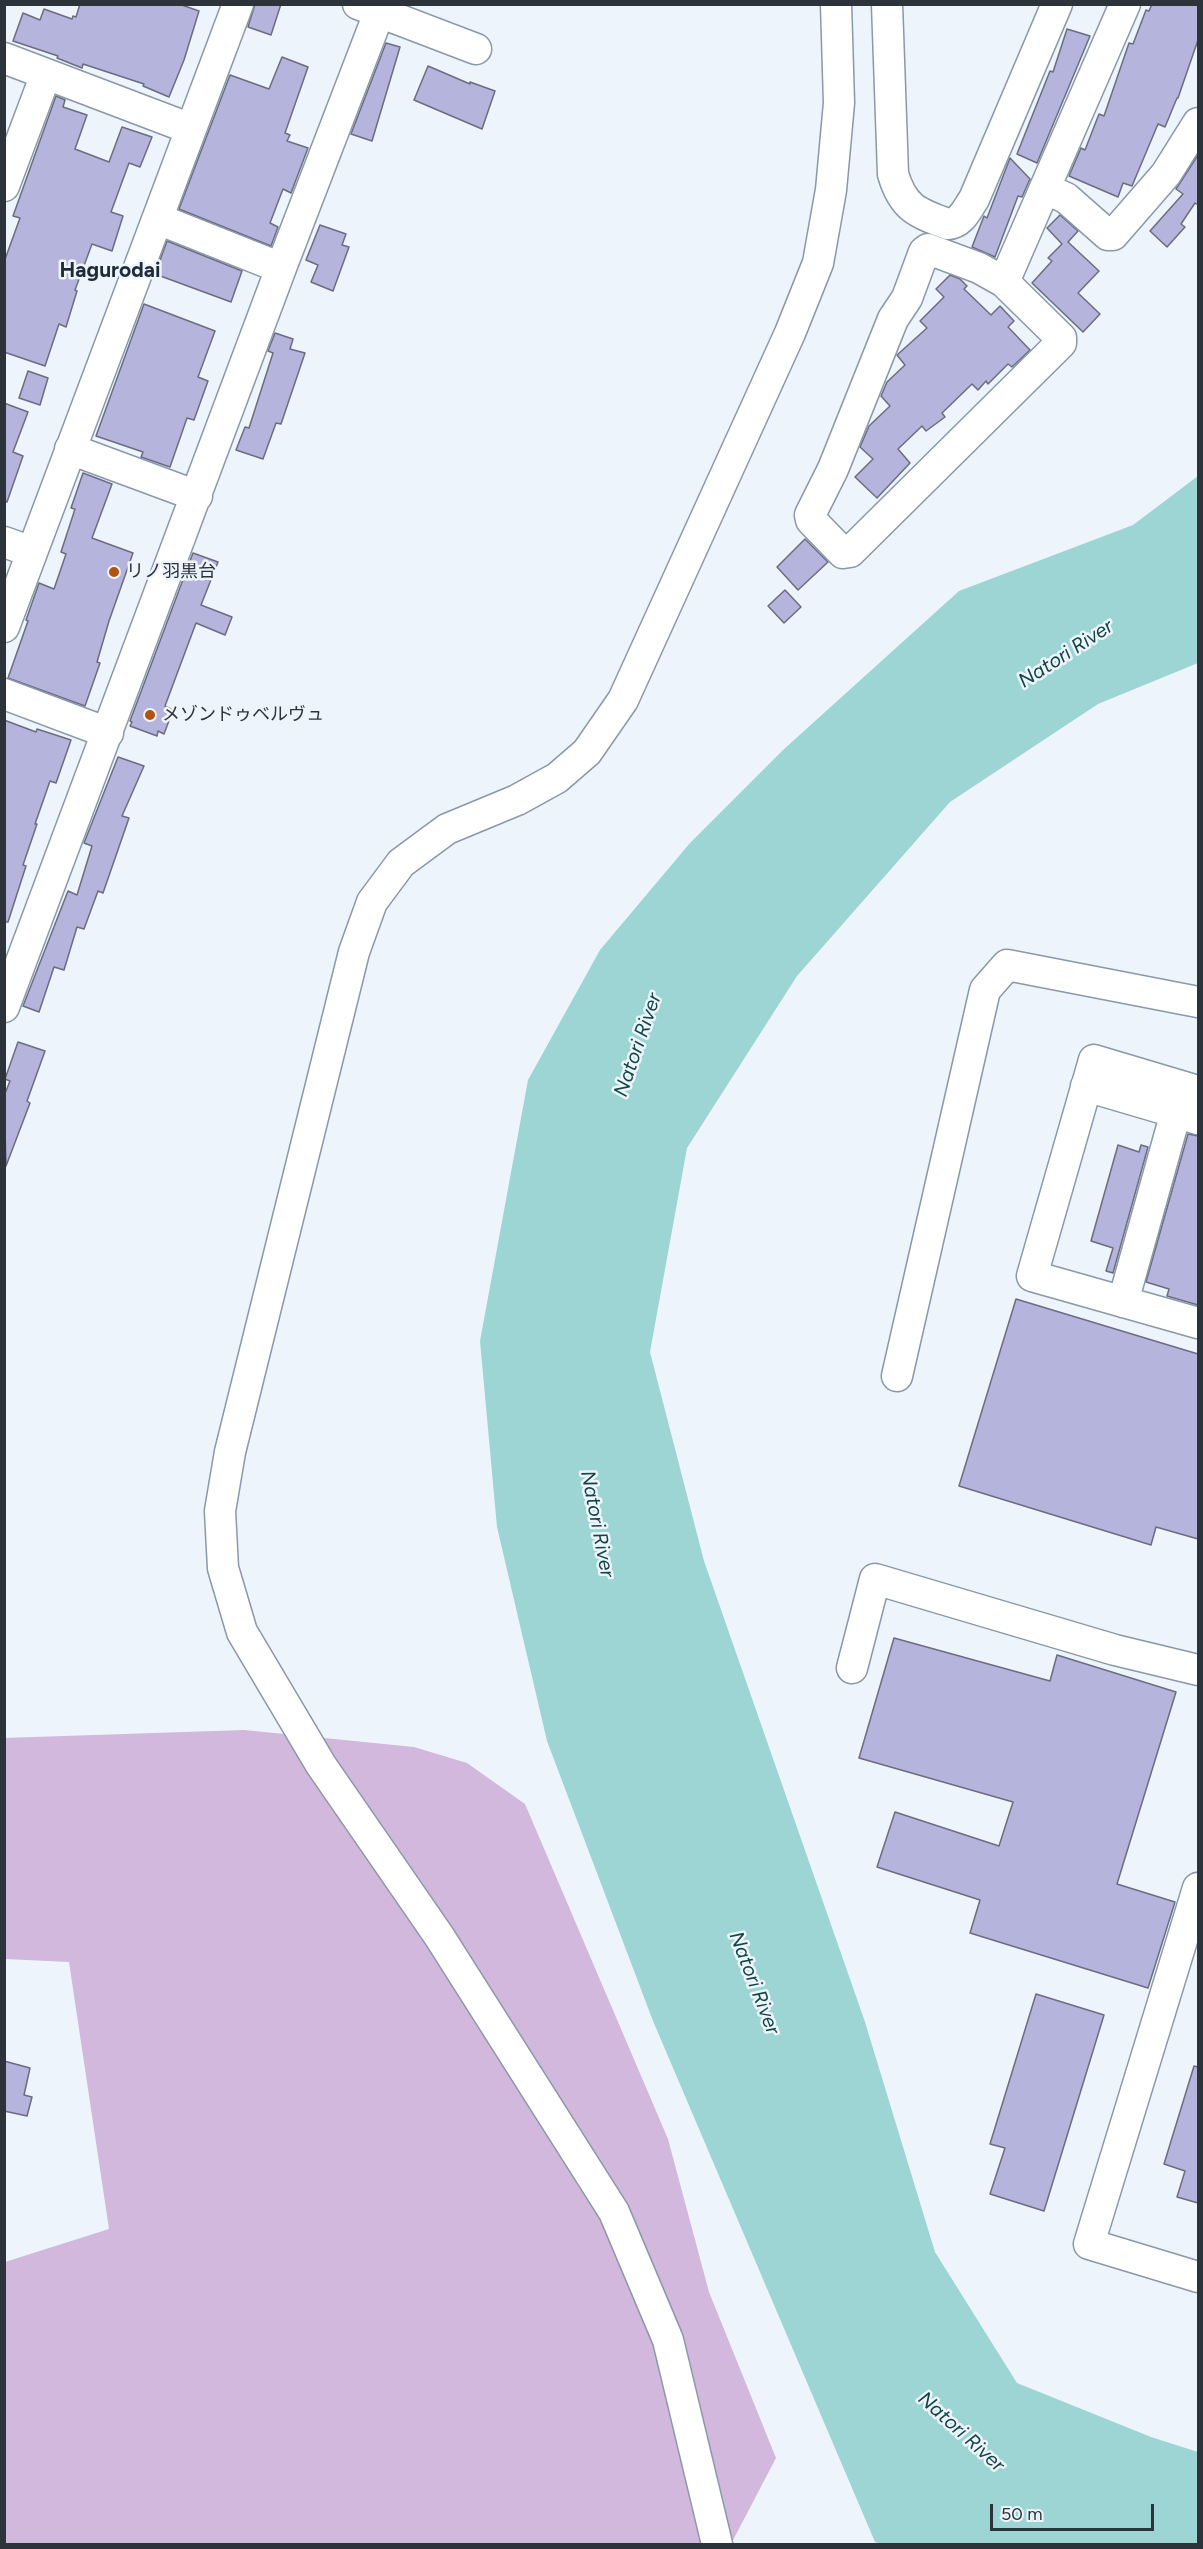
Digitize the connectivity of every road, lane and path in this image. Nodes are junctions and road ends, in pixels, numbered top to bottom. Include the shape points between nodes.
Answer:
1 (238, 4) edge
2 (836, 4) edge
3 (887, 4) edge
4 (1057, 4) edge
5 (1125, 4) edge
6 (368, 9) edge
7 (476, 49) dead end
8 (4, 58) edge
9 (46, 74) junction
10 (1198, 123) edge
11 (191, 129) junction
12 (4, 186) edge
13 (1046, 189) junction
14 (158, 219) junction
15 (281, 268) junction
16 (1004, 282) junction
17 (70, 449) junction
18 (197, 496) junction
19 (4, 542) edge
20 (32, 552) junction
21 (4, 627) edge
22 (4, 694) edge
23 (108, 733) junction
24 (1198, 1002) edge
25 (4, 1007) edge
26 (1086, 1086) junction
27 (1198, 1091) edge
28 (1187, 1115) edge
29 (1123, 1302) junction
30 (1198, 1323) edge
31 (897, 1376) dead end
32 (852, 1668) dead end
33 (1198, 1670) edge
34 (1198, 1888) edge
35 (1198, 2277) edge
36 (717, 2544) edge

1 - 11 street
2 - 36 street via 839,103 831,190 818,263 786,344 623,700 587,752 557,778 447,830 401,863 372,902 354,952 230,1452 220,1511 224,1568 242,1632 321,1766 439,1936 614,2212 668,2340
3 - 4 street via 893,174 913,209 948,224 962,217 974,199
5 - 13 street
6 - 7 street
6 - 15 street
8 - 9 street
9 - 11 street
9 - 12 street
10 - 13 street via 1166,174 1113,235 1108,235 1061,195
11 - 14 street
13 - 16 street
14 - 15 street
14 - 17 street
15 - 18 street
16 - 16 street via 1061,338 1061,343 850,552 843,553 810,515 833,470 874,363 924,252 928,249 949,256
17 - 18 street
17 - 20 street
18 - 23 street
19 - 20 street
20 - 21 street
22 - 23 street
23 - 25 street
24 - 31 street via 1007,965 985,990
26 - 27 street via 1094,1060
26 - 28 street
26 - 29 street via 1032,1276
28 - 29 street
29 - 30 street
32 - 33 street via 875,1579 1115,1650
34 - 35 street via 1089,2244

